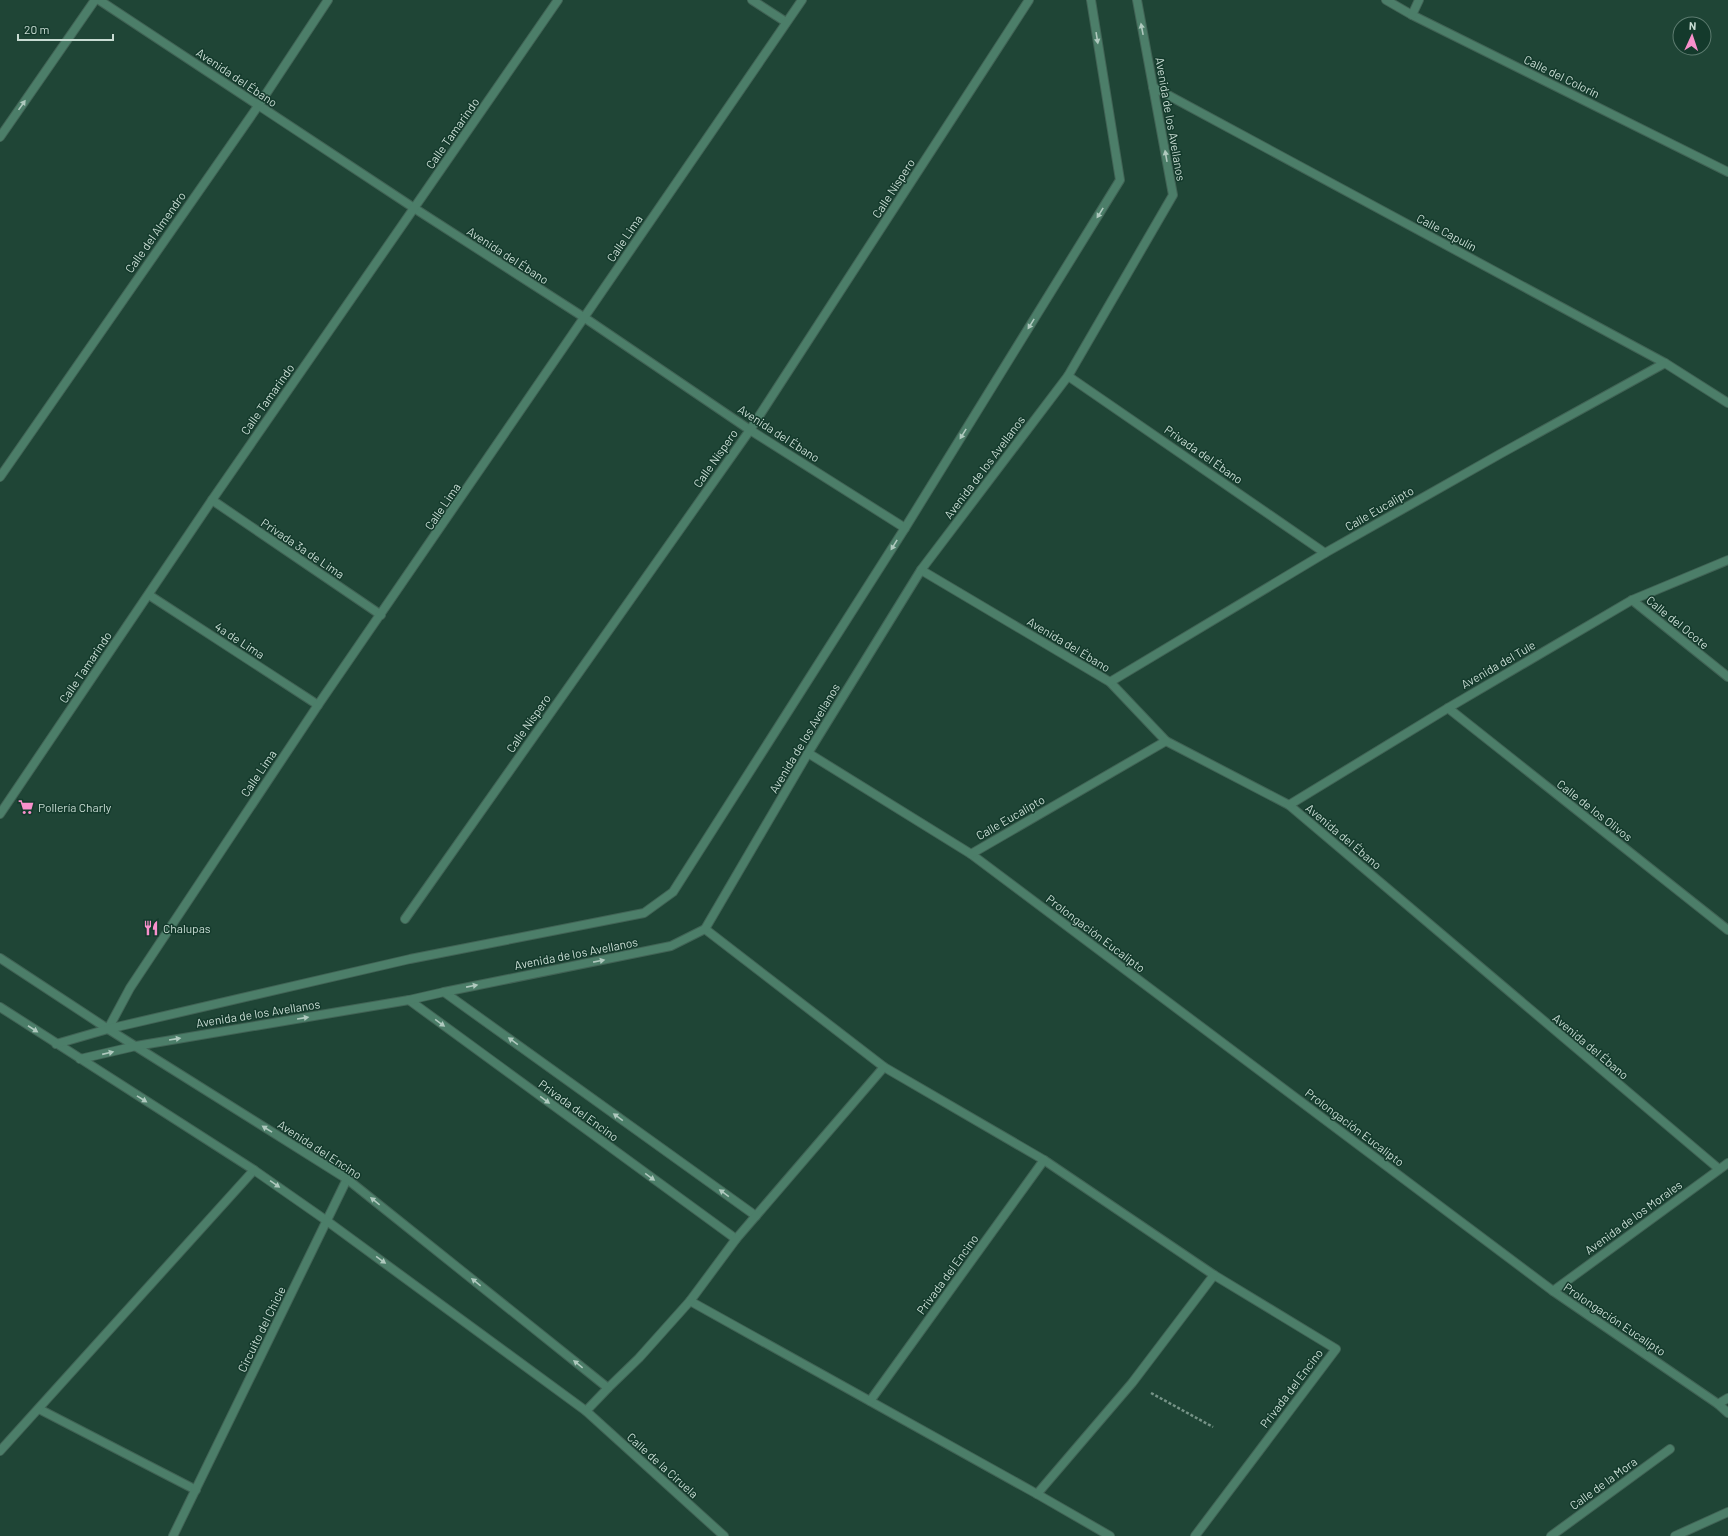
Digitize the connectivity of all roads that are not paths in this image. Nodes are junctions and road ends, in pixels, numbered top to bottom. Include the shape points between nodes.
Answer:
1 (95, 0) edge
2 (99, 0) edge
3 (328, 0) edge
4 (558, 0) edge
5 (752, 0) edge
6 (802, 0) edge
7 (1029, 0) edge
8 (1091, 0) edge
9 (1136, 0) edge
10 (1386, 0) edge
11 (1419, 0) edge
12 (1412, 15) junction
13 (786, 22) junction
14 (1153, 87) junction
15 (258, 106) junction
16 (0, 137) edge
17 (1728, 172) edge
18 (414, 208) junction
19 (585, 318) junction
20 (1665, 363) junction
21 (1068, 376) junction
22 (1728, 403) edge
23 (750, 430) junction
24 (0, 477) edge
25 (212, 500) junction
26 (905, 528) junction
27 (1326, 553) junction
28 (1728, 560) edge
29 (921, 570) junction
30 (149, 595) junction
31 (1632, 600) junction
32 (381, 615) junction
33 (1728, 677) edge
34 (1110, 682) junction
35 (318, 705) junction
36 (1448, 708) junction
37 (1166, 741) junction
38 (808, 753) junction
39 (1289, 805) junction
40 (0, 814) edge
41 (971, 854) junction
42 (405, 919) dead end
43 (705, 929) junction
44 (1728, 930) edge
45 (0, 958) edge
46 (444, 992) junction
47 (409, 1000) junction
48 (0, 1007) edge
49 (108, 1029) junction
50 (56, 1044) junction
51 (136, 1046) junction
52 (80, 1059) junction
53 (884, 1066) junction
54 (1044, 1160) junction
55 (1728, 1163) edge
56 (1719, 1169) junction
57 (254, 1170) junction
58 (347, 1179) junction
59 (756, 1216) junction
60 (327, 1220) junction
61 (736, 1239) junction
62 (1214, 1275) junction
63 (1553, 1291) junction
64 (690, 1301) junction
65 (608, 1388) junction
66 (1728, 1398) edge
67 (870, 1401) junction
68 (1718, 1404) junction
69 (39, 1409) junction
70 (586, 1411) junction
71 (1728, 1413) edge
72 (1670, 1449) dead end
73 (0, 1451) edge
74 (196, 1490) junction
75 (1037, 1494) junction
76 (1728, 1512) edge
77 (173, 1536) edge
78 (724, 1536) edge
79 (1110, 1536) edge
80 (1195, 1536) edge
81 (1551, 1536) edge
82 (1675, 1536) edge

16 -> 1 street
2 - 15 street, Avenida del Ébano
3 - 15 street, Calle del Almendro
4 - 18 street, Calle Tamarindo
5 - 13 street
6 - 13 street, Calle Lima
7 - 23 street, Calle Níspero
8 -> 26 street, Avenida de los Avellanos via 1120,180
14 -> 9 street, Avenida de los Avellanos
10 - 12 street, Calle del Colorín
11 - 12 street
12 - 17 street, Calle del Colorín
13 - 19 street, Calle Lima
14 - 20 street, Calle Capulín
21 -> 14 street, Avenida de los Avellanos via 1173,195
15 - 18 street, Avenida del Ébano
15 - 24 street, Calle del Almendro
18 - 19 street, Avenida del Ébano
18 - 25 street, Calle Tamarindo
19 - 23 street, Avenida del Ébano
19 - 32 street, Calle Lima
20 - 22 street, Calle Capulín
20 - 27 street, Calle Eucalipto
21 - 27 street, Privada del Ébano
21 - 29 street, Avenida de los Avellanos
23 - 26 street, Avenida del Ébano
23 - 42 street, Calle Níspero
25 - 30 street, Calle Tamarindo
25 - 32 street, Privada 3a de Lima
26 -> 49 street, Avenida de los Avellanos via 673,892 644,913 410,959
27 - 34 street, Calle Eucalipto
28 - 31 street, Avenida del Tule
29 - 34 street, Avenida del Ébano
29 - 38 street, Avenida de los Avellanos
30 - 35 street, 4a de Lima
30 - 40 street, Calle Tamarindo
31 - 33 street, Calle del Ocote
31 - 36 street, Avenida del Tule
32 - 35 street, Calle Lima
34 - 37 street, Avenida del Ébano
35 - 49 street, Calle Lima via 130,988
36 - 39 street, Avenida del Tule
36 - 44 street, Calle de los Olivos
37 - 39 street, Avenida del Ébano
37 - 41 street, Calle Eucalipto
38 - 41 street, Calle Eucalipto
38 - 43 street, Avenida de los Avellanos
39 - 56 street, Avenida del Ébano
41 - 63 street, Prolongación Eucalipto
46 -> 43 street, Avenida de los Avellanos via 672,946
43 - 53 street, Privada del Encino
45 - 49 street, Avenida del Encino
46 - 47 street, Avenida de los Avellanos
59 -> 46 street, Privada del Encino
51 -> 47 street, Avenida de los Avellanos
47 -> 61 street, Privada del Encino
48 -> 50 street
49 - 50 street, Avenida de los Avellanos
49 - 51 street, Avenida del Encino
50 - 52 street
52 -> 51 street, Avenida de los Avellanos
58 -> 51 street, Avenida del Encino
52 -> 57 street
53 - 54 street, Privada del Encino
53 - 59 street
54 - 62 street, Privada del Encino
54 - 67 street, Privada del Encino
55 - 56 street, Avenida de los Morales
56 - 63 street, Avenida de los Morales
57 -> 60 street
57 - 69 street
58 - 60 street, Circuito del Chicle
65 -> 58 street, Avenida del Encino
59 - 61 street
60 -> 70 street
60 - 74 street, Circuito del Chicle
61 - 64 street
62 - 75 street via 1132,1383
62 - 80 street, Privada del Encino via 1336,1349
63 - 68 street, Prolongación Eucalipto
64 - 65 street
64 - 67 street
65 - 70 street
66 - 68 street
67 - 75 street
68 - 71 street, Prolongación Eucalipto
69 - 73 street
69 - 74 street
70 - 78 street, Calle de la Ciruela
72 - 81 street, Calle de la Mora
74 - 77 street, Circuito del Chicle
75 - 79 street
76 - 82 street

